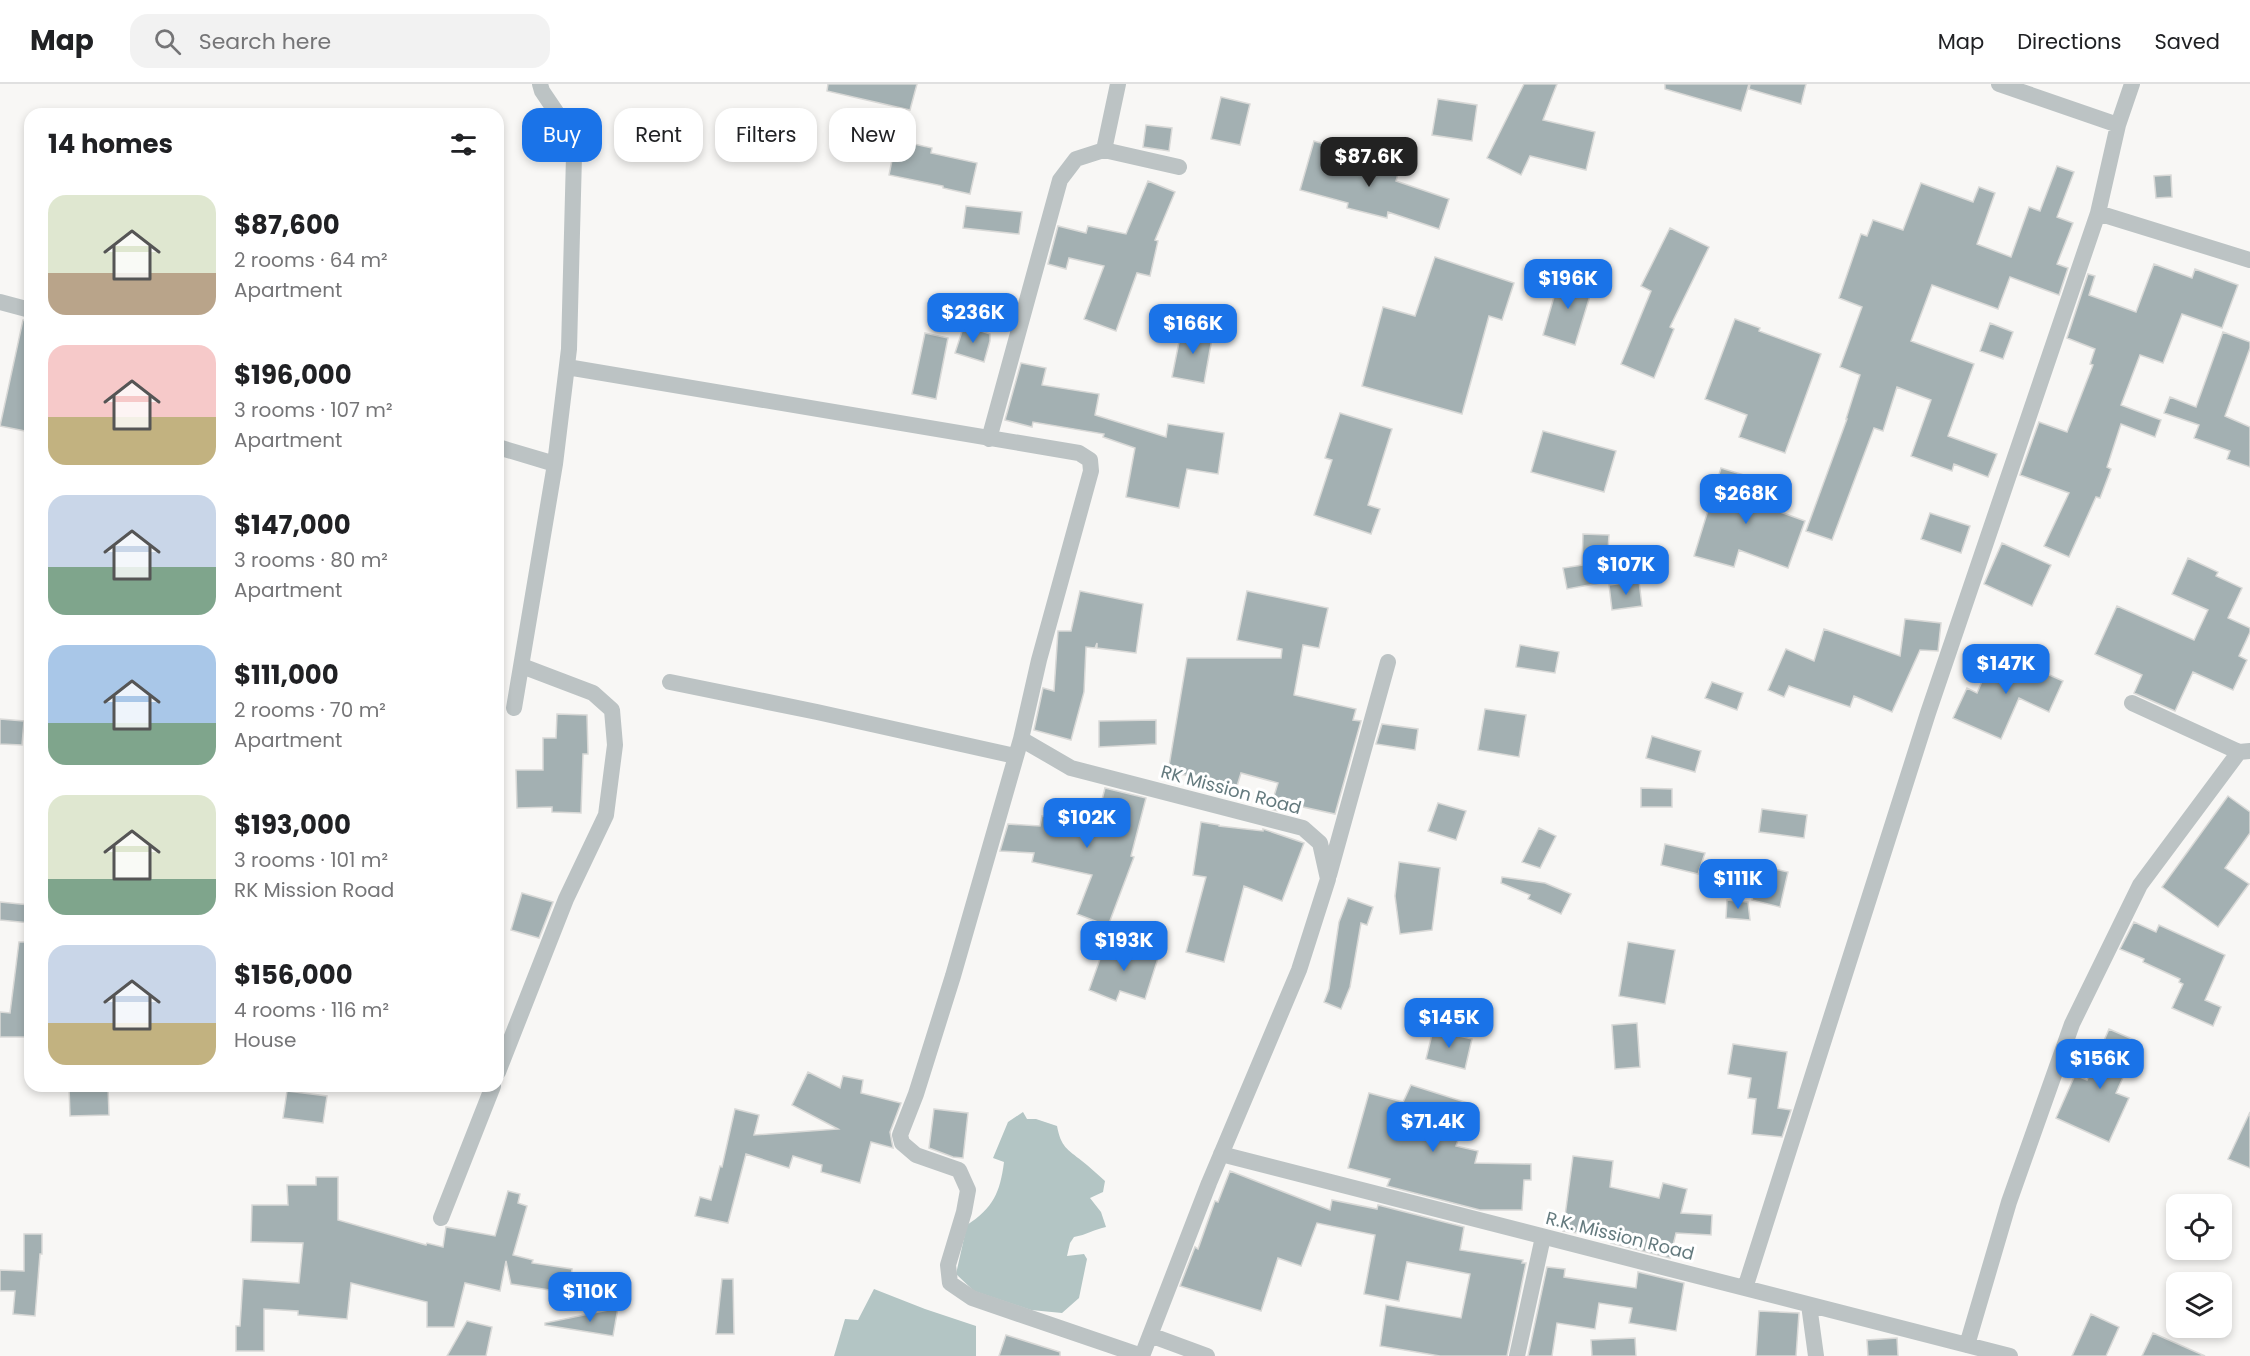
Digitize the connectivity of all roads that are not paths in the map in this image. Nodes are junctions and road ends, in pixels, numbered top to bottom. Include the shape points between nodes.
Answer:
1 (540, 84) edge
2 (1119, 84) edge
3 (1999, 84) edge
4 (2132, 84) edge
5 (2118, 125) junction
6 (1104, 150) junction
7 (1179, 167) dead end
8 (2098, 213) junction
9 (2250, 260) edge
10 (0, 302) edge
11 (24, 308) edge
12 (567, 367) junction
13 (988, 439) junction
14 (504, 449) edge
15 (555, 464) junction
16 (1388, 662) dead end
17 (522, 666) junction
18 (670, 682) dead end
19 (2132, 704) dead end
20 (514, 708) dead end
21 (1021, 739) junction
22 (2245, 751) edge
23 (1015, 756) junction
24 (1328, 879) junction
25 (504, 1057) edge
26 (491, 1092) edge
27 (1221, 1154) junction
28 (441, 1218) dead end
29 (1543, 1237) junction
30 (1745, 1288) junction
31 (1809, 1305) junction
32 (1150, 1335) junction
33 (1967, 1345) junction
34 (1142, 1356) edge
35 (1207, 1356) edge
36 (1517, 1356) edge
37 (1816, 1356) edge
38 (2010, 1356) edge

1 - 12 street via 568,131 574,156
2 - 6 street
3 - 5 street
4 - 5 street
5 - 8 street
6 - 7 street
6 - 13 street via 1076,159 1060,180
8 - 9 street
8 - 30 street via 1928,713
10 - 11 street
12 - 13 street
12 - 15 street
13 - 21 street via 1079,453 1090,460 1091,471
14 - 15 street
15 - 17 street
16 - 24 street
17 - 20 street
17 - 25 street via 593,693 612,710 615,746 606,815 566,899
18 - 23 street
19 - 22 street
21 - 23 street
21 - 24 street, RK Mission Road via 1071,768 1303,828 1320,843
22 - 33 street via 2139,885 2072,1024 2008,1202
23 - 34 street via 953,976 900,1135 902,1143 916,1155 959,1170 968,1190 948,1265 950,1283 972,1298
24 - 27 street via 1299,970
26 - 28 street
27 - 29 street, R.K. Mission Road
27 - 32 street
29 - 30 street, R.K. Mission Road
29 - 36 street
30 - 31 street, R.K. Mission Road
31 - 33 street, R.K. Mission Road
31 - 37 street
32 - 34 street
32 - 35 street
33 - 38 street, R.K. Mission Road

